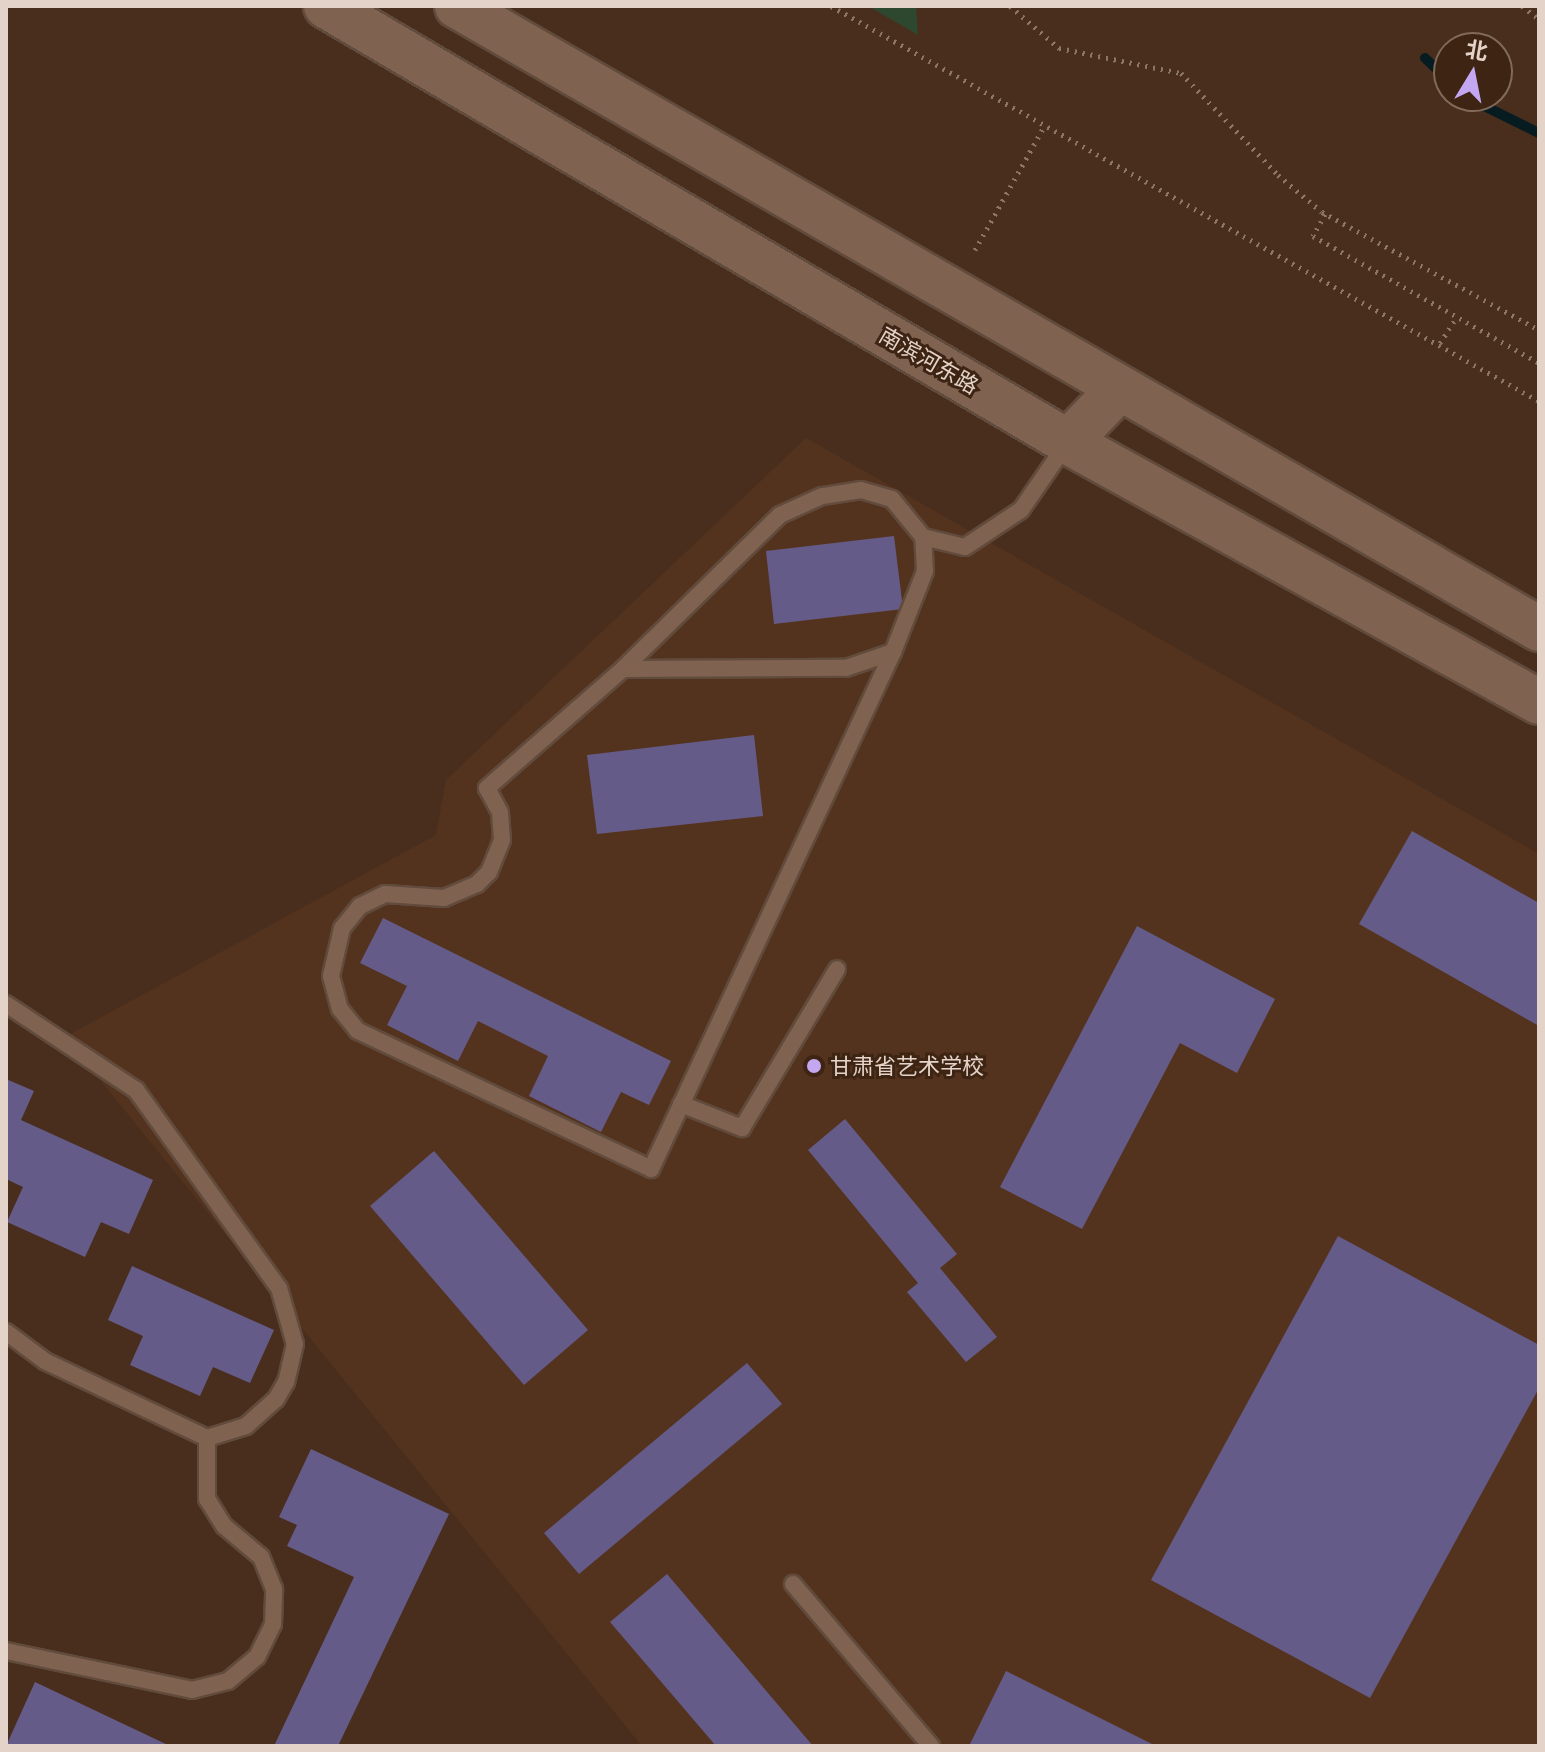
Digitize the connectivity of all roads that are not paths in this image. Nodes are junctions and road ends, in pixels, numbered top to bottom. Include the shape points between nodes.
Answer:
1 (326, 6) edge
2 (457, 6) edge
3 (1119, 389) junction
4 (1068, 442) junction
5 (923, 537) junction
6 (1539, 629) edge
7 (893, 652) junction
8 (623, 669) junction
9 (1539, 702) edge
10 (837, 969) dead end
11 (6, 1004) edge
12 (681, 1104) junction
13 (6, 1332) edge
14 (207, 1438) junction
15 (793, 1584) dead end
16 (6, 1651) edge
17 (931, 1746) edge

1 - 4 main road, 南滨河东路
2 - 3 main road
3 - 4 main road
3 - 6 main road
4 - 5 lane via 1021,510 965,547
4 - 9 main road, 南滨河东路
5 - 7 lane via 925,571
5 - 8 lane via 905,509 877,493 845,491 800,504 780,515
7 - 8 lane via 846,668
7 - 12 lane
8 - 12 lane via 487,788 503,826 489,872 469,889 444,898 397,893 360,906 342,928 331,976 340,1009 370,1039 651,1169
10 - 12 lane via 742,1128
11 - 14 lane via 136,1090 288,1306 293,1354 276,1399 246,1426
13 - 14 lane via 45,1361
14 - 16 lane via 207,1499 224,1526 261,1557 274,1589 273,1624 257,1657 228,1681 192,1690
15 - 17 lane

